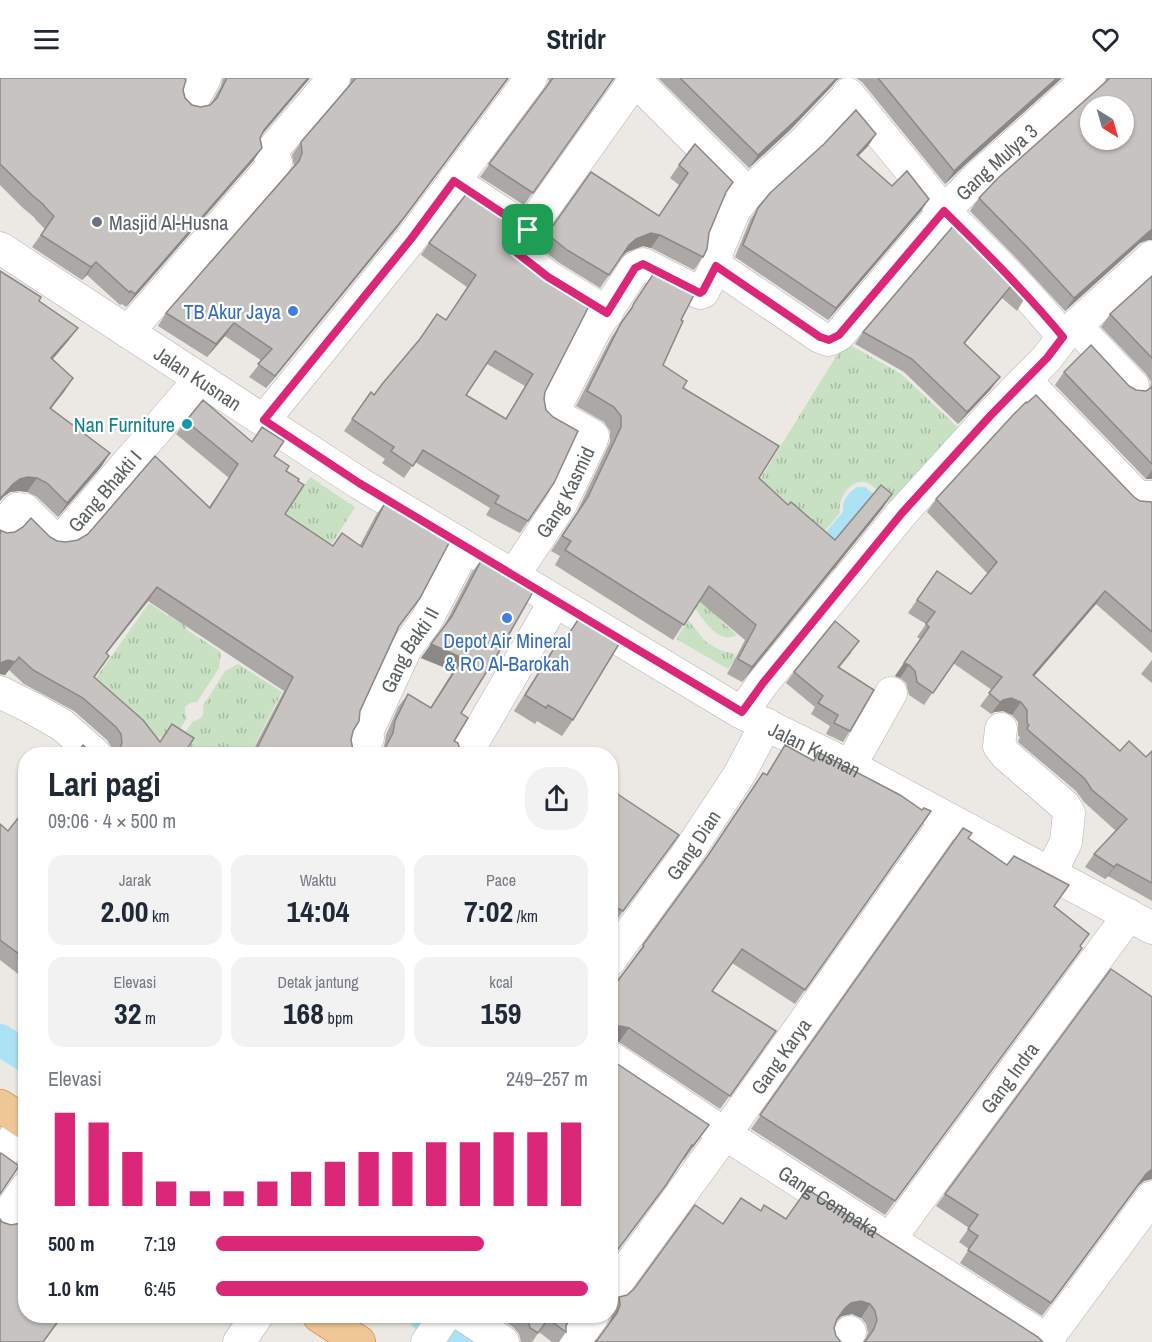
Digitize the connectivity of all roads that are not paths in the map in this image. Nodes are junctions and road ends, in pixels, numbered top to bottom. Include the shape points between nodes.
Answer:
1 (334, 78) edge
2 (531, 78) edge
3 (1089, 78) edge
4 (634, 79) edge
5 (454, 181) junction
6 (748, 193) junction
7 (944, 211) junction
8 (528, 230) junction
9 (0, 248) edge
10 (1152, 257) edge
11 (716, 266) junction
12 (607, 313) junction
13 (1069, 331) junction
14 (128, 332) junction
15 (200, 379) junction
16 (1025, 380) junction
17 (1134, 386) edge
18 (264, 420) junction
19 (1152, 497) edge
20 (0, 529) edge
21 (465, 547) junction
22 (513, 576) junction
23 (555, 601) junction
24 (0, 693) edge
25 (891, 693) dead end
26 (755, 705) junction
27 (1001, 729) dead end
28 (87, 747) edge
29 (363, 747) edge
30 (470, 747) edge
31 (857, 753) junction
32 (948, 819) junction
33 (1057, 861) junction
34 (1140, 922) edge
35 (618, 949) edge
36 (618, 1062) edge
37 (0, 1106) edge
38 (18, 1118) edge
39 (18, 1133) edge
40 (725, 1134) junction
41 (0, 1158) edge
42 (18, 1199) edge
43 (1146, 1216) edge
44 (0, 1225) edge
45 (889, 1240) junction
46 (618, 1281) edge
47 (252, 1323) edge
48 (334, 1323) edge
49 (474, 1323) edge
50 (588, 1323) edge
51 (1047, 1341) edge
52 (239, 1342) edge
53 (359, 1342) edge
54 (503, 1342) edge
55 (574, 1342) edge

1 - 14 street via 269,154 276,162
2 - 5 street
3 - 7 street, Gang Mulya 3
4 - 6 street
4 - 8 street
5 - 8 street
5 - 18 street
6 - 7 street via 803,143 848,94
6 - 11 street via 734,211 717,252
7 - 11 street via 839,335 829,340
7 - 13 street, Gang Mulya 3 via 1032,302
8 - 12 street via 514,250 548,277
9 - 14 street, Jalan Kusnan
10 - 13 street
11 - 12 street, Gang Kasmid via 700,293 643,264 635,268
12 - 22 street, Gang Kasmid via 553,412 593,436 592,439 561,504
13 - 16 street
13 - 17 street, Gang Mulya 3
14 - 15 street, Jalan Kusnan
15 - 18 street, Jalan Kusnan
15 - 20 street, Gang Bhakti I via 65,536 53,538 25,510 17,509
16 - 19 street via 1138,497
16 - 26 street via 902,513
18 - 21 street, Jalan Kusnan
21 - 22 street, Jalan Kusnan
21 - 29 street, Gang Bakti II via 426,621 406,648
22 - 23 street, Jalan Kusnan
23 - 26 street, Jalan Kusnan
23 - 30 street
24 - 28 street via 62,725
25 - 31 street
26 - 31 street, Jalan Kusnan
26 - 35 street, Gang Dian via 739,775
27 - 33 street via 999,746 1006,755 1069,813 1066,842
31 - 32 street, Jalan Kusnan
32 - 33 street, Jalan Kusnan
32 - 40 street, Gang Karya
33 - 34 street, Jalan Kusnan
34 - 45 street, Gang Indra
36 - 40 street, Gang Cempaka
37 - 38 highway
39 - 41 street
40 - 45 street, Gang Cempaka
40 - 46 street, Gang Karya
42 - 44 street
43 - 51 street
45 - 51 street, Gang Cempaka
47 - 52 street
48 - 53 highway
49 - 54 street
50 - 55 street

